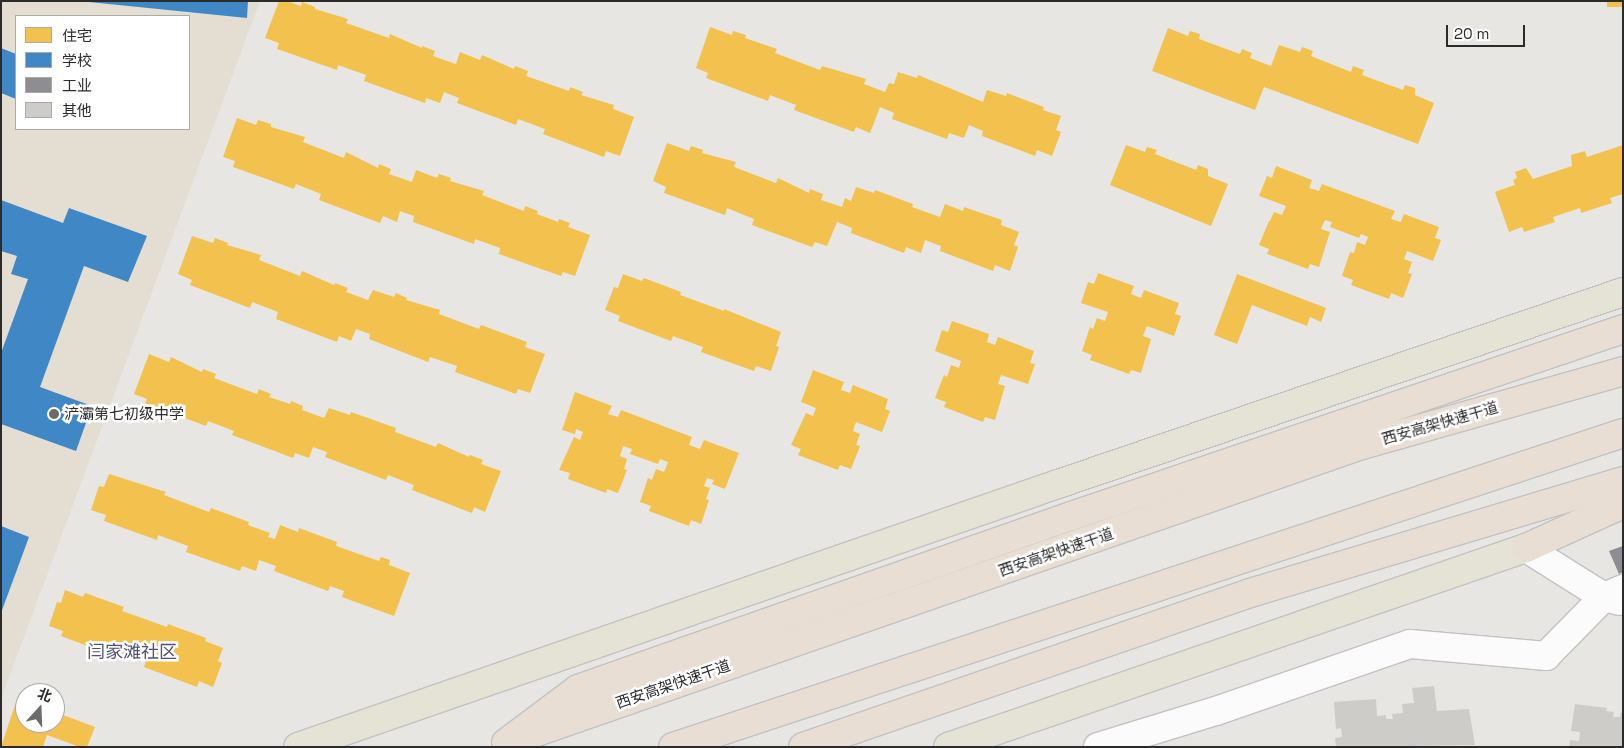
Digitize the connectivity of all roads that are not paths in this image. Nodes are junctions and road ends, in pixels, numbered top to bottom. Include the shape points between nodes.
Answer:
1 (1623, 292) edge
2 (1623, 328) edge
3 (1623, 370) edge
4 (1623, 433) edge
5 (1623, 481) edge
6 (1623, 504) edge
7 (1623, 515) edge
8 (1526, 548) junction
9 (1616, 596) edge
10 (500, 745) edge
11 (298, 747) edge
12 (674, 747) edge
13 (803, 747) edge
14 (948, 747) edge
15 (1098, 747) edge

1 - 11 main road via 1067,480
2 - 10 highway via 1071,516 578,689
3 - 10 highway, 西安高架快速干道 via 1362,445
4 - 12 highway
5 - 13 highway via 1250,593
6 - 8 highway
7 - 8 street
8 - 9 street
8 - 14 main road
9 - 15 street via 1546,656 1410,644 1216,711

